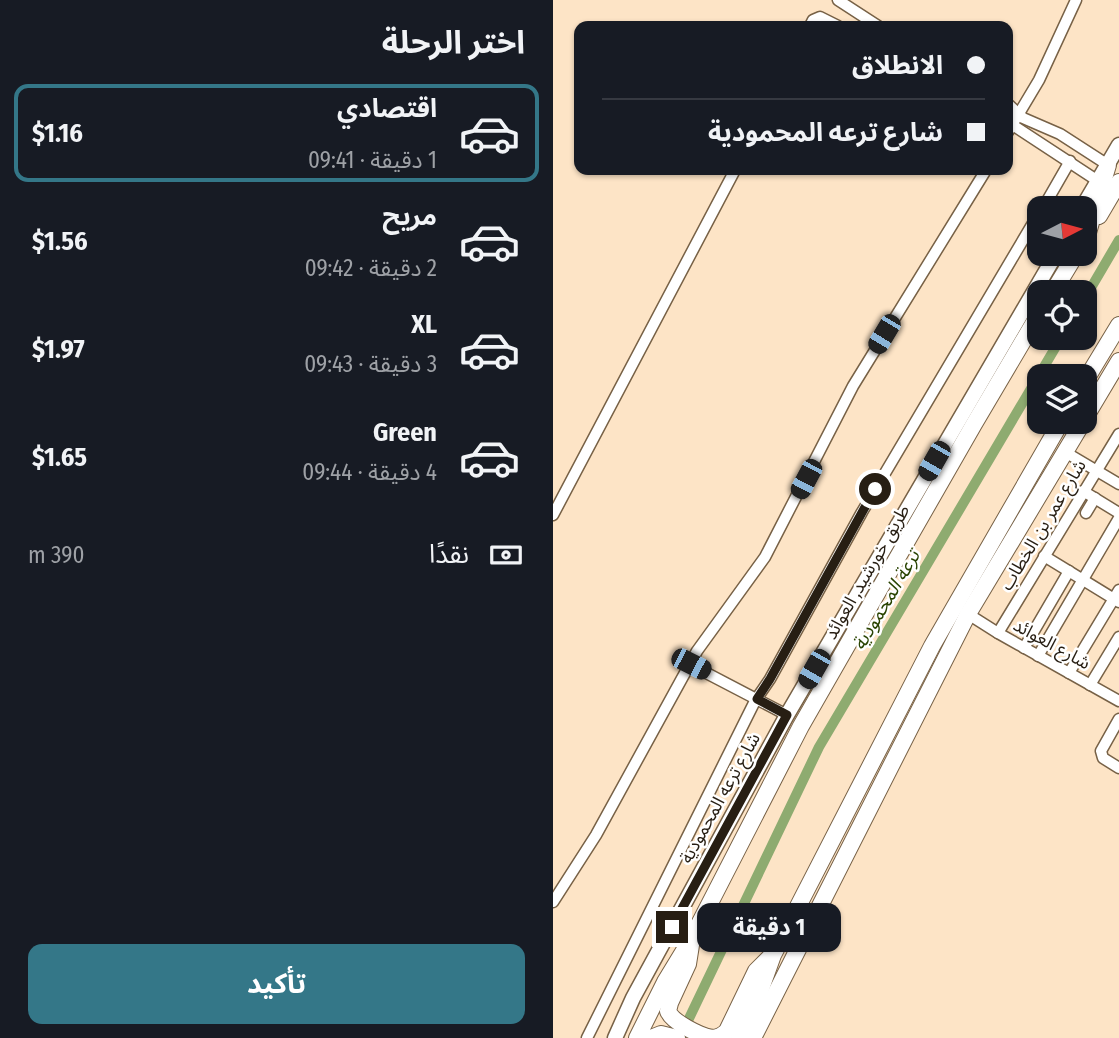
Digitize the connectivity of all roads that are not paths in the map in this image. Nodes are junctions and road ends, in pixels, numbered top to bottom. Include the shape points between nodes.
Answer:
1 (838, 0) edge
2 (1076, 0) edge
3 (812, 21) edge
4 (828, 21) edge
5 (870, 21) edge
6 (1013, 108) edge
7 (1019, 113) junction
8 (1013, 121) edge
9 (1013, 128) edge
10 (1119, 145) edge
11 (1070, 162) junction
12 (1108, 165) junction
13 (732, 175) edge
14 (983, 175) edge
15 (1098, 181) junction
16 (1119, 182) edge
17 (1049, 196) edge
18 (1089, 196) edge
19 (1097, 201) edge
20 (1097, 219) edge
21 (1027, 234) edge
22 (1049, 266) edge
23 (1119, 325) edge
24 (1027, 334) edge
25 (1096, 364) edge
26 (1116, 372) edge
27 (1097, 400) edge
28 (1054, 434) edge
29 (1076, 434) edge
30 (1119, 434) edge
31 (1065, 452) junction
32 (1096, 470) junction
33 (1119, 484) edge
34 (1083, 491) junction
35 (1095, 498) junction
36 (1086, 513) dead end
37 (553, 515) edge
38 (1119, 516) edge
39 (1044, 556) junction
40 (1069, 571) junction
41 (1083, 579) junction
42 (1117, 597) edge
43 (968, 614) junction
44 (998, 633) junction
45 (1119, 638) edge
46 (1024, 648) junction
47 (1038, 656) junction
48 (691, 664) junction
49 (1069, 673) junction
50 (1090, 685) junction
51 (757, 699) junction
52 (1119, 702) edge
53 (787, 715) junction
54 (1119, 719) edge
55 (1119, 768) edge
56 (553, 902) edge
57 (693, 936) junction
58 (773, 955) junction
59 (674, 1032) edge
60 (587, 1038) edge
61 (615, 1038) edge
62 (637, 1038) edge
63 (651, 1038) edge
64 (712, 1038) edge
65 (739, 1038) edge
66 (753, 1038) edge

1 - 5 street
2 - 7 street
3 - 4 street via 820,17
6 - 7 street
7 - 8 street
7 - 12 street
9 - 11 street
10 - 12 street
11 - 15 street
11 - 17 street
12 - 15 street
12 - 19 main road
13 - 37 street
14 - 48 street via 853,386 765,557
15 - 18 street
16 - 20 main road
21 - 51 street
22 - 53 street, شارع ترعه المحمودية
23 - 25 main road
24 - 57 main road, طريق خورشيد, العوائد via 801,726
26 - 27 main road
28 - 58 main road via 932,646
29 - 31 main road
30 - 32 street, شارع عمر بن الخطاب
31 - 32 street
31 - 43 main road
32 - 33 street
32 - 34 street, شارع عمر بن الخطاب
34 - 35 street
34 - 39 street, شارع عمر بن الخطاب
35 - 36 street
35 - 38 street
38 - 41 street
39 - 40 street
39 - 44 street, شارع عمر بن الخطاب
40 - 41 street
40 - 46 street
41 - 42 street
41 - 47 street
42 - 49 street
43 - 44 street, شارع العوائد
43 - 66 main road
44 - 46 street, شارع العوائد
45 - 50 street
46 - 47 street, شارع العوائد
47 - 49 street, شارع العوائد
48 - 51 street
48 - 56 street via 596,835
49 - 50 street, شارع العوائد
50 - 52 street, شارع العوائد
51 - 53 street
51 - 60 street
53 - 61 street, شارع ترعه المحمودية
54 - 55 street via 1101,751 1106,761
57 - 59 main road via 688,964 669,1007
57 - 62 main road, طريق خورشيد, العوائد
58 - 64 main road via 756,971 727,1031
58 - 65 main road
59 - 63 main road
59 - 64 main road

